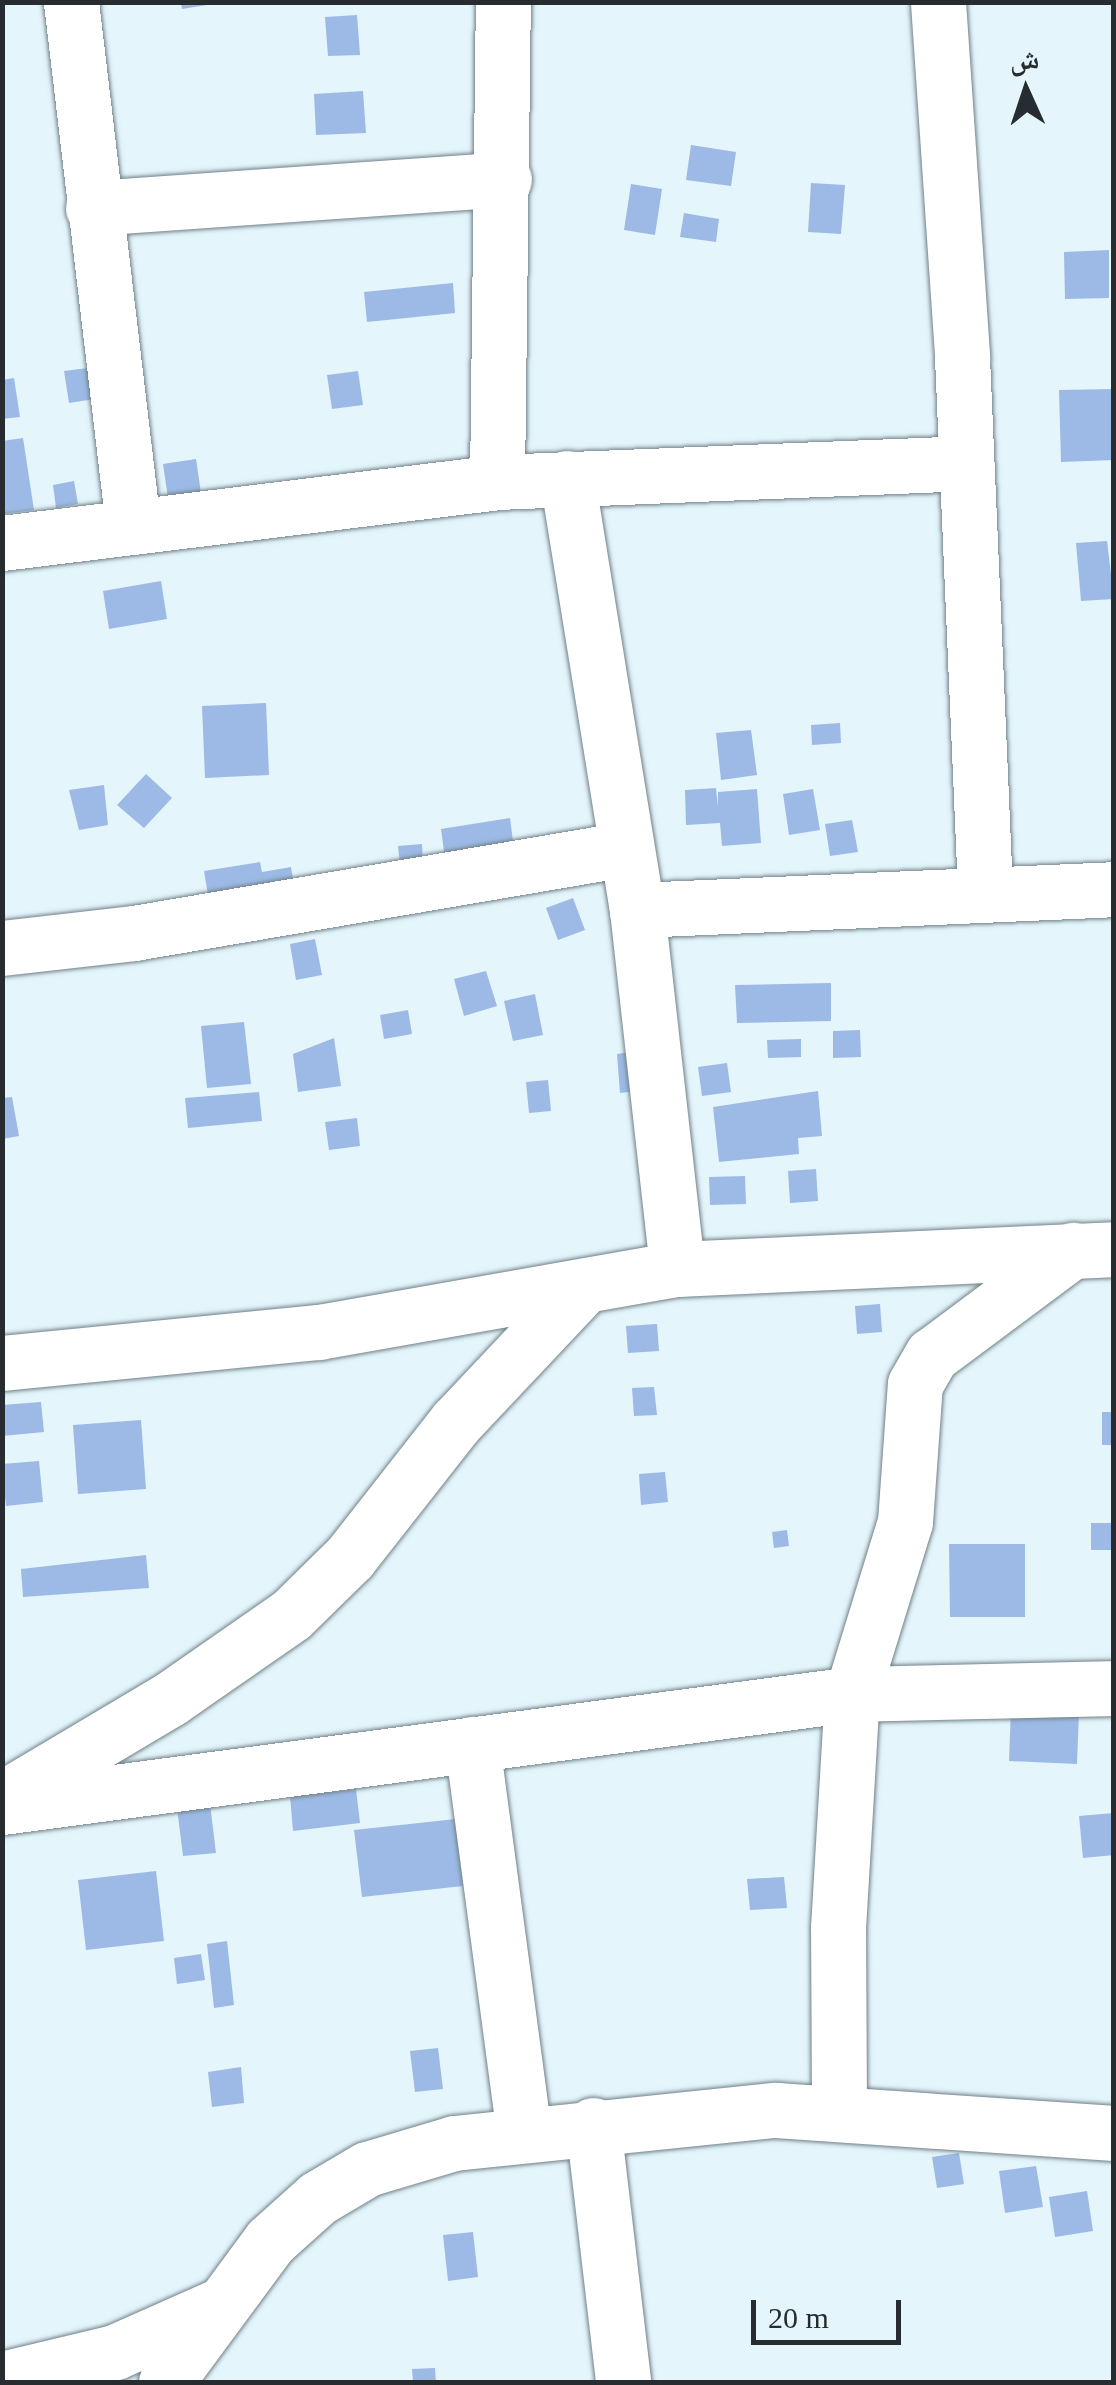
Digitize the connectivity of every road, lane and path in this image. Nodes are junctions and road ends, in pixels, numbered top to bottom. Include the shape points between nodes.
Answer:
1 (72, 2) edge
2 (503, 2) edge
3 (938, 2) edge
4 (504, 179) junction
5 (93, 208) junction
6 (963, 463) junction
7 (567, 478) junction
8 (498, 482) junction
9 (133, 524) junction
10 (2, 543) edge
11 (622, 850) junction
12 (1114, 889) edge
13 (985, 890) junction
14 (636, 910) junction
15 (2, 948) edge
16 (1093, 1249) edge
17 (677, 1270) junction
18 (584, 1286) junction
19 (2, 1364) edge
20 (1114, 1688) edge
21 (852, 1694) junction
22 (472, 1744) junction
23 (2, 1799) edge
24 (2, 1807) edge
25 (839, 2110) junction
26 (593, 2125) junction
27 (1114, 2133) edge
28 (524, 2134) junction
29 (223, 2304) junction
30 (2, 2379) edge
31 (166, 2382) edge
32 (623, 2382) edge

1 - 5 street
2 - 4 street
3 - 6 street
4 - 5 street
4 - 8 street
5 - 9 street
6 - 7 street
6 - 13 street
7 - 8 street
7 - 11 street
8 - 9 street
9 - 10 street
11 - 14 street
11 - 15 street via 134,933
12 - 13 street
13 - 14 street
14 - 17 street
16 - 17 street
16 - 21 street via 955,1336 921,1370 905,1522
17 - 18 street
18 - 19 street via 319,1332
18 - 23 street via 456,1422 350,1557 291,1615 170,1699
20 - 21 street
21 - 22 street
21 - 25 street via 838,1928
22 - 24 street
22 - 28 street
25 - 26 street
25 - 27 street
26 - 28 street
26 - 32 street
28 - 29 street via 454,2143 367,2168 318,2198 270,2242
29 - 30 street via 115,2352
29 - 31 street

